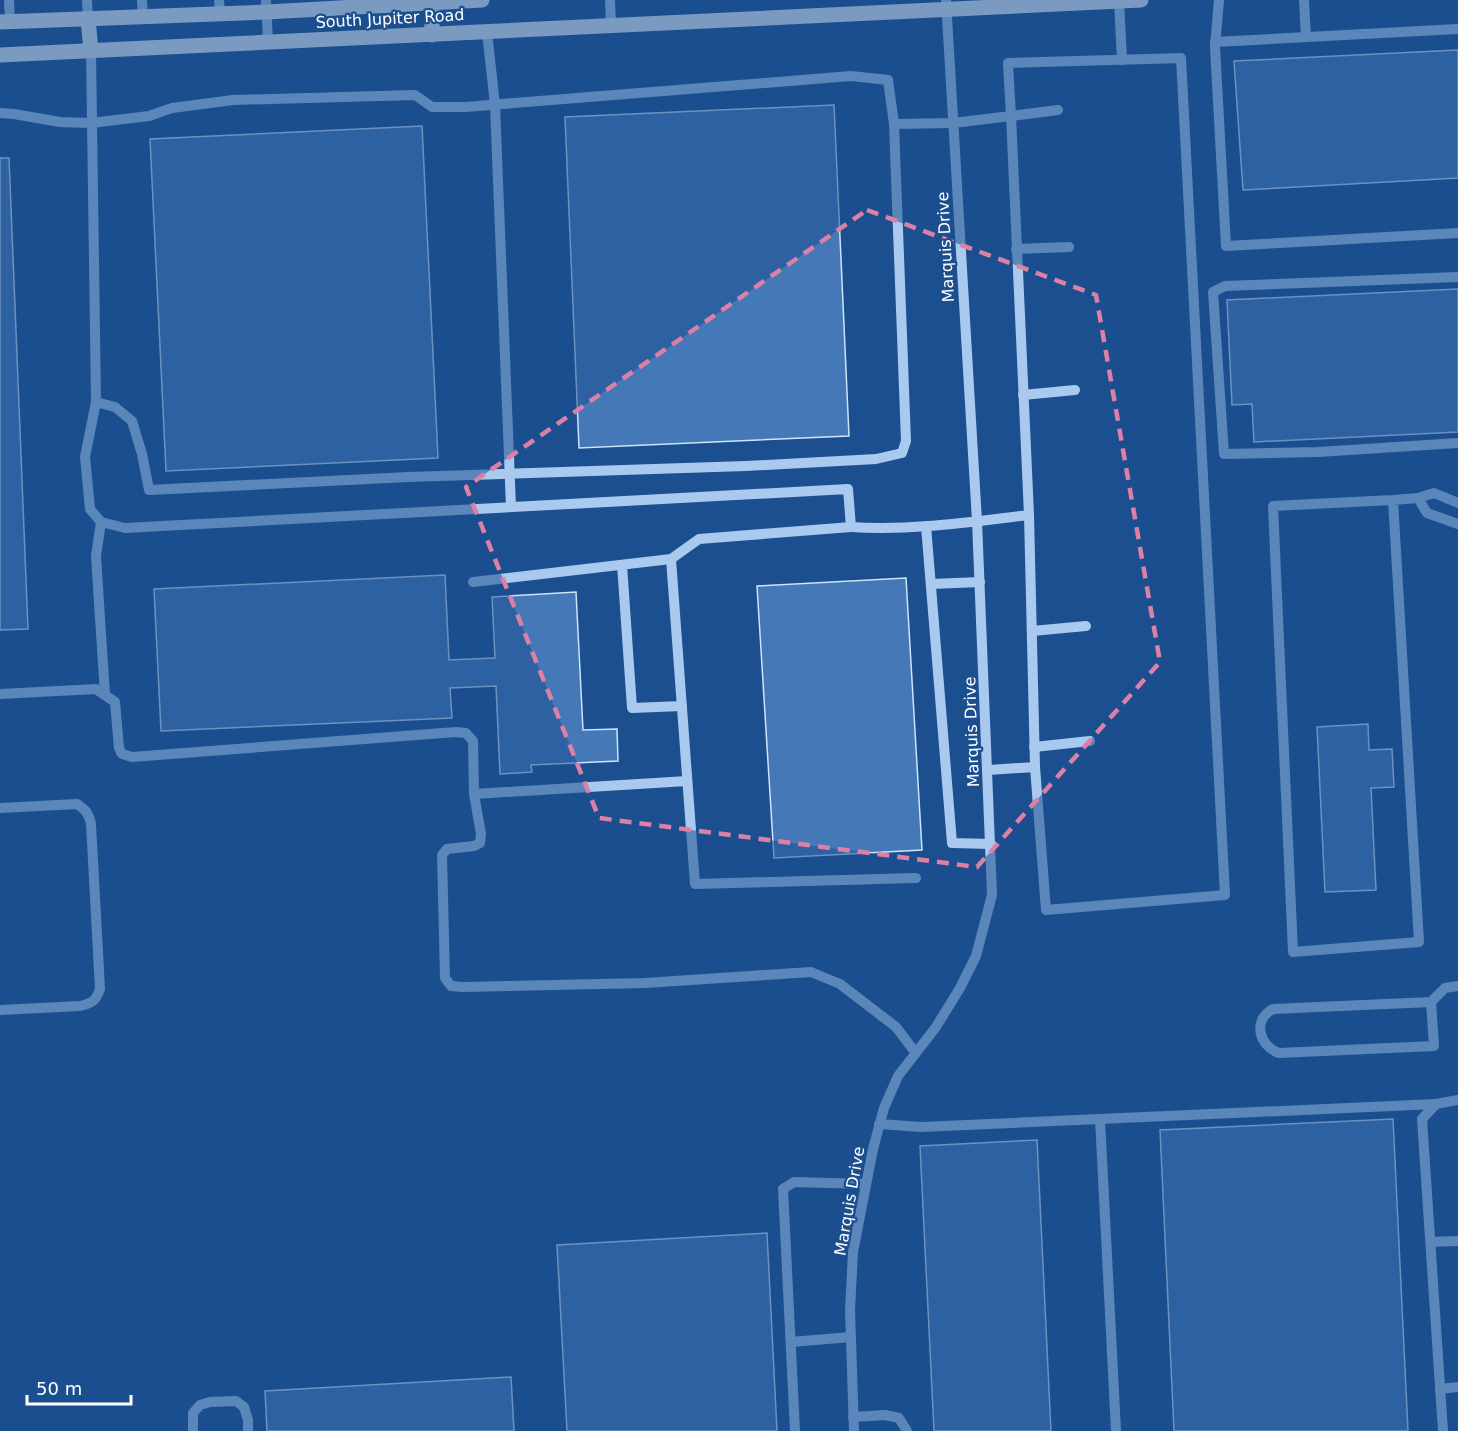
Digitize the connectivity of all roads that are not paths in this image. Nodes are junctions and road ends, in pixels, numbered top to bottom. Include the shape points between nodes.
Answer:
1 (9, 0) edge
2 (87, 0) edge
3 (142, 0) edge
4 (482, 0) edge
5 (610, 0) edge
6 (1141, 0) edge
7 (1219, 0) edge
8 (1304, 0) edge
9 (432, 1) edge
10 (1119, 1) edge
11 (325, 4) edge
12 (947, 4) edge
13 (266, 6) edge
14 (220, 7) edge
15 (143, 17) junction
16 (88, 19) junction
17 (5, 22) edge
18 (611, 26) junction
19 (1458, 29) edge
20 (487, 32) junction
21 (432, 35) junction
22 (1306, 37) junction
23 (268, 42) junction
24 (1215, 42) junction
25 (91, 51) junction
26 (0, 55) edge
27 (1122, 60) junction
28 (495, 105) junction
29 (1058, 110) dead end
30 (0, 113) edge
31 (1011, 116) junction
32 (91, 123) junction
33 (953, 123) junction
34 (894, 124) junction
35 (1458, 233) edge
36 (1069, 247) dead end
37 (1016, 249) junction
38 (1458, 277) edge
39 (1075, 390) dead end
40 (1023, 395) junction
41 (96, 402) junction
42 (1458, 443) edge
43 (510, 474) junction
44 (1418, 498) junction
45 (1393, 500) junction
46 (1458, 503) edge
47 (511, 507) junction
48 (1029, 515) junction
49 (977, 521) junction
50 (101, 522) junction
51 (1458, 524) edge
52 (851, 526) junction
53 (926, 526) junction
54 (671, 559) junction
55 (622, 565) junction
56 (473, 582) dead end
57 (980, 582) junction
58 (930, 584) junction
59 (1086, 626) dead end
60 (1032, 632) junction
61 (0, 694) edge
62 (105, 695) junction
63 (682, 706) junction
64 (1090, 741) dead end
65 (1034, 747) junction
66 (1035, 767) junction
67 (988, 770) junction
68 (687, 781) junction
69 (474, 794) junction
70 (0, 808) edge
71 (991, 844) junction
72 (916, 878) dead end
73 (1458, 986) edge
74 (1431, 1002) junction
75 (0, 1010) edge
76 (915, 1052) junction
77 (1458, 1100) edge
78 (1436, 1104) junction
79 (1100, 1119) junction
80 (879, 1124) junction
81 (866, 1184) junction
82 (1458, 1241) edge
83 (1431, 1242) junction
84 (851, 1337) junction
85 (791, 1342) junction
86 (1458, 1388) edge
87 (1440, 1389) junction
88 (853, 1417) junction
89 (194, 1431) edge
90 (248, 1431) edge
91 (795, 1431) edge
92 (854, 1431) edge
93 (907, 1431) edge
94 (1116, 1431) edge
95 (1443, 1431) edge

1 - 17 street
2 - 16 street
3 - 15 street
4 - 9 main road, South Jupiter Road
5 - 18 street
6 - 10 main road, South Jupiter Road
7 - 24 street
8 - 22 street
9 - 11 main road, South Jupiter Road
9 - 21 main road
10 - 12 main road, South Jupiter Road
10 - 27 street
11 - 13 main road, South Jupiter Road
12 - 18 main road, South Jupiter Road
12 - 33 street, Marquis Drive
13 - 14 main road, South Jupiter Road
13 - 23 street
14 - 15 main road, South Jupiter Road
15 - 16 main road, South Jupiter Road
16 - 17 main road, South Jupiter Road
16 - 25 main road
18 - 20 main road, South Jupiter Road
19 - 22 street
20 - 21 main road, South Jupiter Road
20 - 28 street
21 - 23 main road, South Jupiter Road
22 - 24 street
23 - 25 main road, South Jupiter Road
24 - 35 street via 1227,246
25 - 26 main road, South Jupiter Road
25 - 32 street
27 - 31 street via 1008,63
27 - 66 street via 1181,58 1225,895 1046,910
28 - 32 street via 432,107 415,95 233,100
28 - 34 street via 851,76 888,80
28 - 43 street
29 - 31 street
30 - 32 street
31 - 33 street
31 - 37 street
32 - 41 street
33 - 34 street
33 - 49 street, Marquis Drive
34 - 43 street via 906,441 902,453 876,459 746,466
36 - 37 street
37 - 40 street
38 - 42 street via 1225,286 1213,292 1224,454
39 - 40 street
40 - 48 street
41 - 43 street via 115,407 132,421 149,490
41 - 50 street via 85,457 90,509
43 - 47 street
44 - 45 street
44 - 46 street via 1434,493
44 - 51 street via 1427,513
45 - 45 street via 1273,506 1293,952 1419,942
47 - 50 street via 125,528
47 - 52 street via 848,489
48 - 49 street
48 - 60 street
49 - 53 street
49 - 57 street, Marquis Drive
50 - 62 street via 96,556
52 - 53 street
52 - 54 street via 699,539
53 - 58 street
54 - 55 street
54 - 63 street
55 - 56 street
55 - 63 street via 632,708
57 - 58 street
57 - 67 street, Marquis Drive
58 - 71 street via 952,843
59 - 60 street
60 - 65 street
61 - 62 street via 96,689
62 - 69 street via 115,702 119,748 122,754 132,757 466,733 472,741
63 - 68 street
64 - 65 street
65 - 66 street
66 - 67 street
67 - 71 street, Marquis Drive
68 - 69 street
68 - 72 street via 695,884
69 - 76 street via 480,843 447,849 442,855 445,978 451,986 645,983 811,972 840,984 896,1027
70 - 75 street via 77,804 89,814 100,989 97,999 80,1006
71 - 76 street, Marquis Drive via 992,895 976,956 936,1027
73 - 74 street via 1445,987
74 - 74 street via 1434,1046 1279,1053 1265,1044 1261,1035 1260,1023 1273,1010
76 - 80 street, Marquis Drive via 898,1076
77 - 78 street
78 - 79 street
78 - 83 street via 1422,1119
79 - 80 street via 921,1127
79 - 94 street
80 - 81 street, Marquis Drive
81 - 84 street, Marquis Drive via 853,1252
81 - 85 street via 794,1182 783,1189
82 - 83 street
83 - 87 street
84 - 85 street
84 - 88 street, Marquis Drive
85 - 91 street
86 - 87 street
87 - 95 street
88 - 92 street, Marquis Drive
88 - 93 street via 899,1418
89 - 90 street via 193,1413 200,1405 236,1401 244,1407

